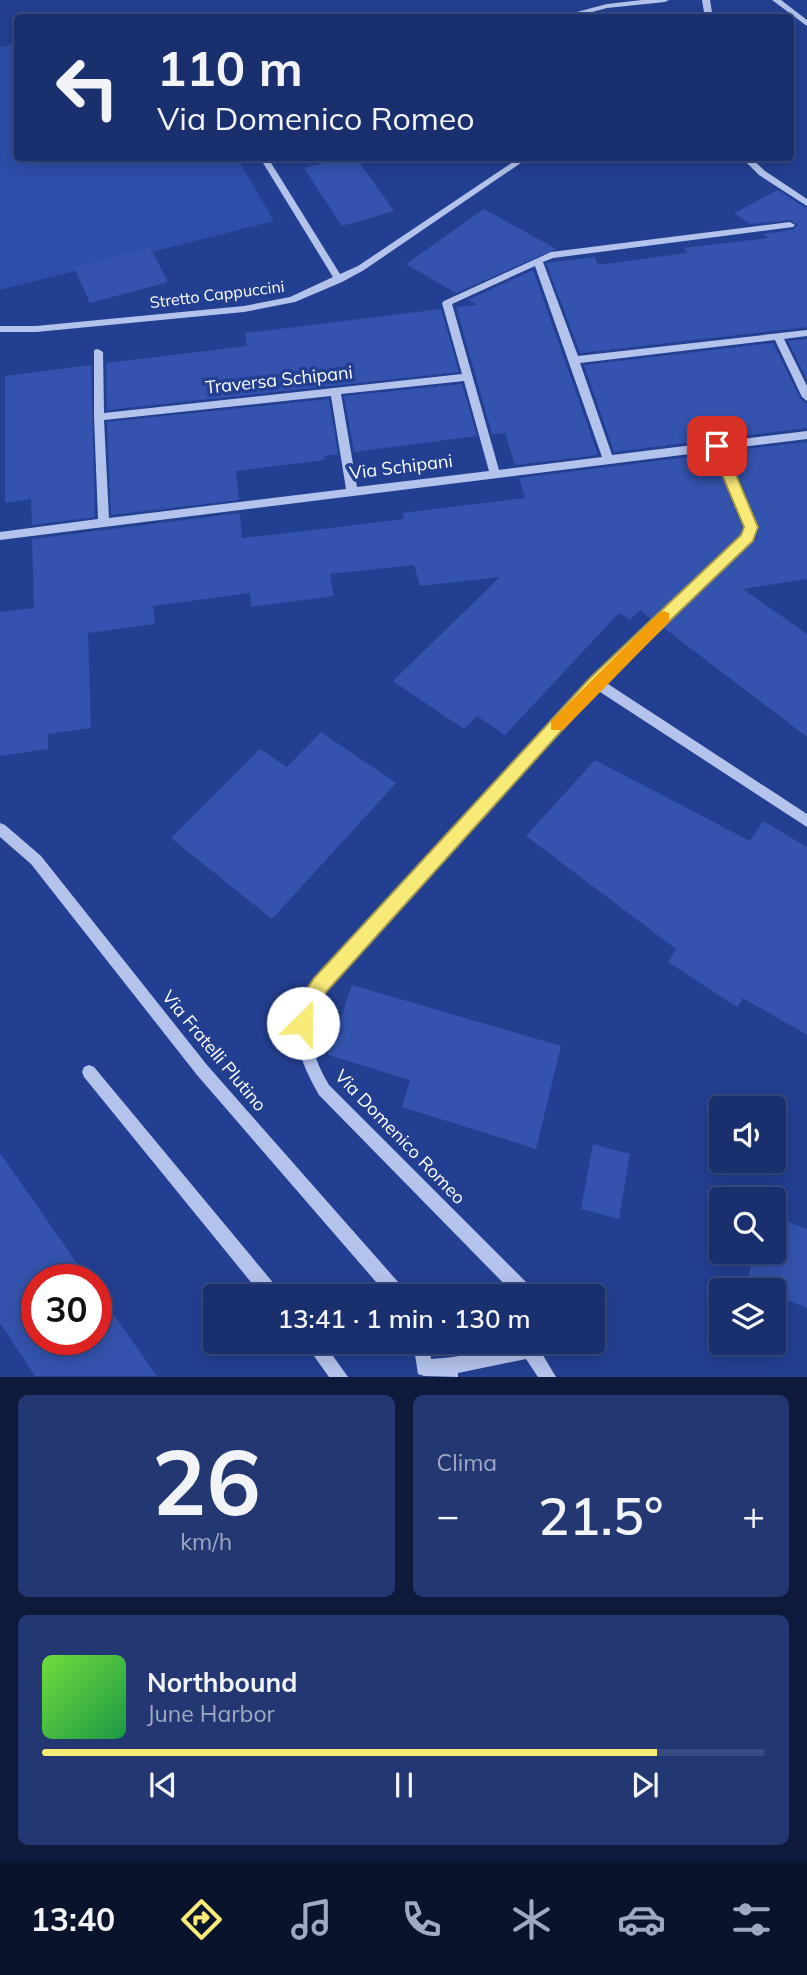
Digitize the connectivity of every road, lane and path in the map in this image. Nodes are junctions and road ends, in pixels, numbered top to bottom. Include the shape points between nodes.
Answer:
1 (665, 0) edge
2 (776, 0) edge
3 (574, 14) edge
4 (807, 24) edge
5 (266, 161) edge
6 (519, 161) edge
7 (749, 161) edge
8 (807, 203) edge
9 (790, 225) dead end
10 (538, 261) junction
11 (339, 280) junction
12 (0, 329) edge
13 (807, 333) edge
14 (778, 336) junction
15 (98, 352) dead end
16 (574, 360) junction
17 (468, 377) junction
18 (335, 391) junction
19 (807, 397) edge
20 (99, 417) junction
21 (807, 435) edge
22 (717, 446) junction
23 (608, 459) junction
24 (495, 474) junction
25 (352, 491) junction
26 (104, 523) junction
27 (0, 536) edge
28 (596, 683) junction
29 (807, 821) edge
30 (0, 829) edge
31 (89, 1072) dead end
32 (263, 1284) edge
33 (389, 1284) edge
34 (516, 1284) edge
35 (322, 1354) edge
36 (422, 1354) edge
37 (509, 1354) edge
38 (538, 1354) edge
39 (424, 1372) edge
40 (449, 1372) edge
41 (340, 1377) edge
42 (548, 1377) edge

1 - 3 street
2 - 4 street
5 - 11 street
6 - 11 street, Stretto Cappuccini
7 - 8 street
9 - 10 street via 551,255
10 - 16 street
10 - 17 street via 447,303
11 - 12 street, Stretto Cappuccini via 270,306
13 - 14 street
14 - 16 street
14 - 19 street
15 - 20 street
16 - 23 street
17 - 18 street, Traversa Schipani
17 - 24 street
18 - 20 street, Traversa Schipani
18 - 25 street
20 - 26 street
21 - 22 street, Via Schipani
22 - 23 street, Via Schipani
22 - 28 street, Via Domenico Romeo via 751,527 748,537
23 - 24 street, Via Schipani
24 - 25 street, Via Schipani
25 - 26 street, Via Schipani
26 - 27 street, Via Schipani
28 - 29 street
28 - 34 street, Via Domenico Romeo via 321,984 303,1023 310,1067 324,1090
30 - 33 street, Via Fratelli Plutino via 37,860 202,1070
31 - 32 street
35 - 41 street
36 - 39 street
37 - 40 street
38 - 42 street
39 - 40 street

